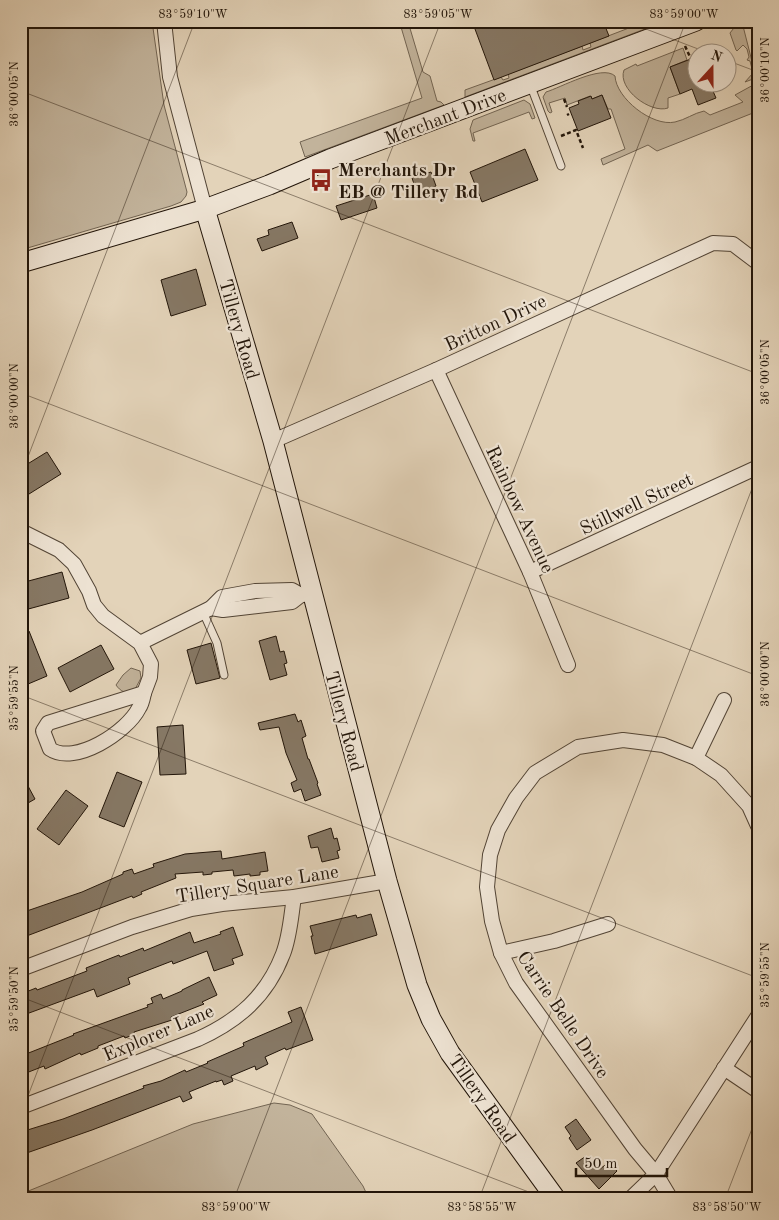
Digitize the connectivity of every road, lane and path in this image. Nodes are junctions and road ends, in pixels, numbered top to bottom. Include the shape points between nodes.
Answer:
1 (164, 21) edge
2 (696, 21) edge
3 (530, 84) junction
4 (564, 99) dead end
5 (567, 107) dead end
6 (561, 136) dead end
7 (583, 148) dead end
8 (561, 166) dead end
9 (205, 210) junction
10 (21, 263) edge
11 (758, 263) edge
12 (436, 370) junction
13 (273, 441) junction
14 (758, 467) edge
15 (21, 531) edge
16 (530, 572) junction
17 (306, 595) junction
18 (207, 610) junction
19 (140, 643) junction
20 (568, 665) dead end
21 (224, 675) dead end
22 (144, 693) junction
23 (724, 700) dead end
24 (696, 758) junction
25 (758, 826) edge
26 (387, 881) junction
27 (294, 897) junction
28 (608, 924) dead end
29 (501, 953) junction
30 (21, 969) edge
31 (758, 1016) edge
32 (724, 1068) junction
33 (758, 1090) edge
34 (21, 1107) edge
35 (656, 1174) junction
36 (554, 1198) edge
37 (630, 1199) edge
38 (671, 1199) edge

1 - 9 street via 170,77
2 - 3 street, Merchant Drive
3 - 8 lane
3 - 9 street, Merchant Drive
4 - 5 path
6 - 7 path via 576,130
9 - 10 street, Merchant Drive
9 - 13 street, Tillery Road
11 - 12 street, Britton Drive via 733,244 713,242
12 - 13 street, Britton Drive
12 - 16 street, Rainbow Avenue
13 - 17 street, Tillery Road
14 - 16 street, Stillwell Street
15 - 19 street via 59,550 74,564 90,591 94,605 103,616
16 - 20 street, Rainbow Avenue
17 - 18 street via 292,602
17 - 26 street, Tillery Road
18 - 19 street
18 - 21 lane
19 - 22 street via 151,664
22 - 22 street via 139,709 128,723 98,745 64,754 50,749 43,731 48,723
23 - 24 street
24 - 25 street, Carrie Belle Drive via 721,775 749,806
24 - 29 street, Carrie Belle Drive via 663,745 623,740 578,747 535,773 498,830 490,855 487,886
26 - 27 street, Tillery Square Lane
26 - 36 street, Tillery Road via 417,985 431,1019 450,1053
27 - 30 street, Tillery Square Lane via 191,909 132,927
27 - 34 street, Explorer Lane via 289,933 275,972 235,1019 198,1039
28 - 29 street
29 - 35 street, Carrie Belle Drive via 522,991 624,1135
31 - 32 street
32 - 33 street
32 - 35 street
35 - 37 street
35 - 38 street, Carrie Belle Drive

